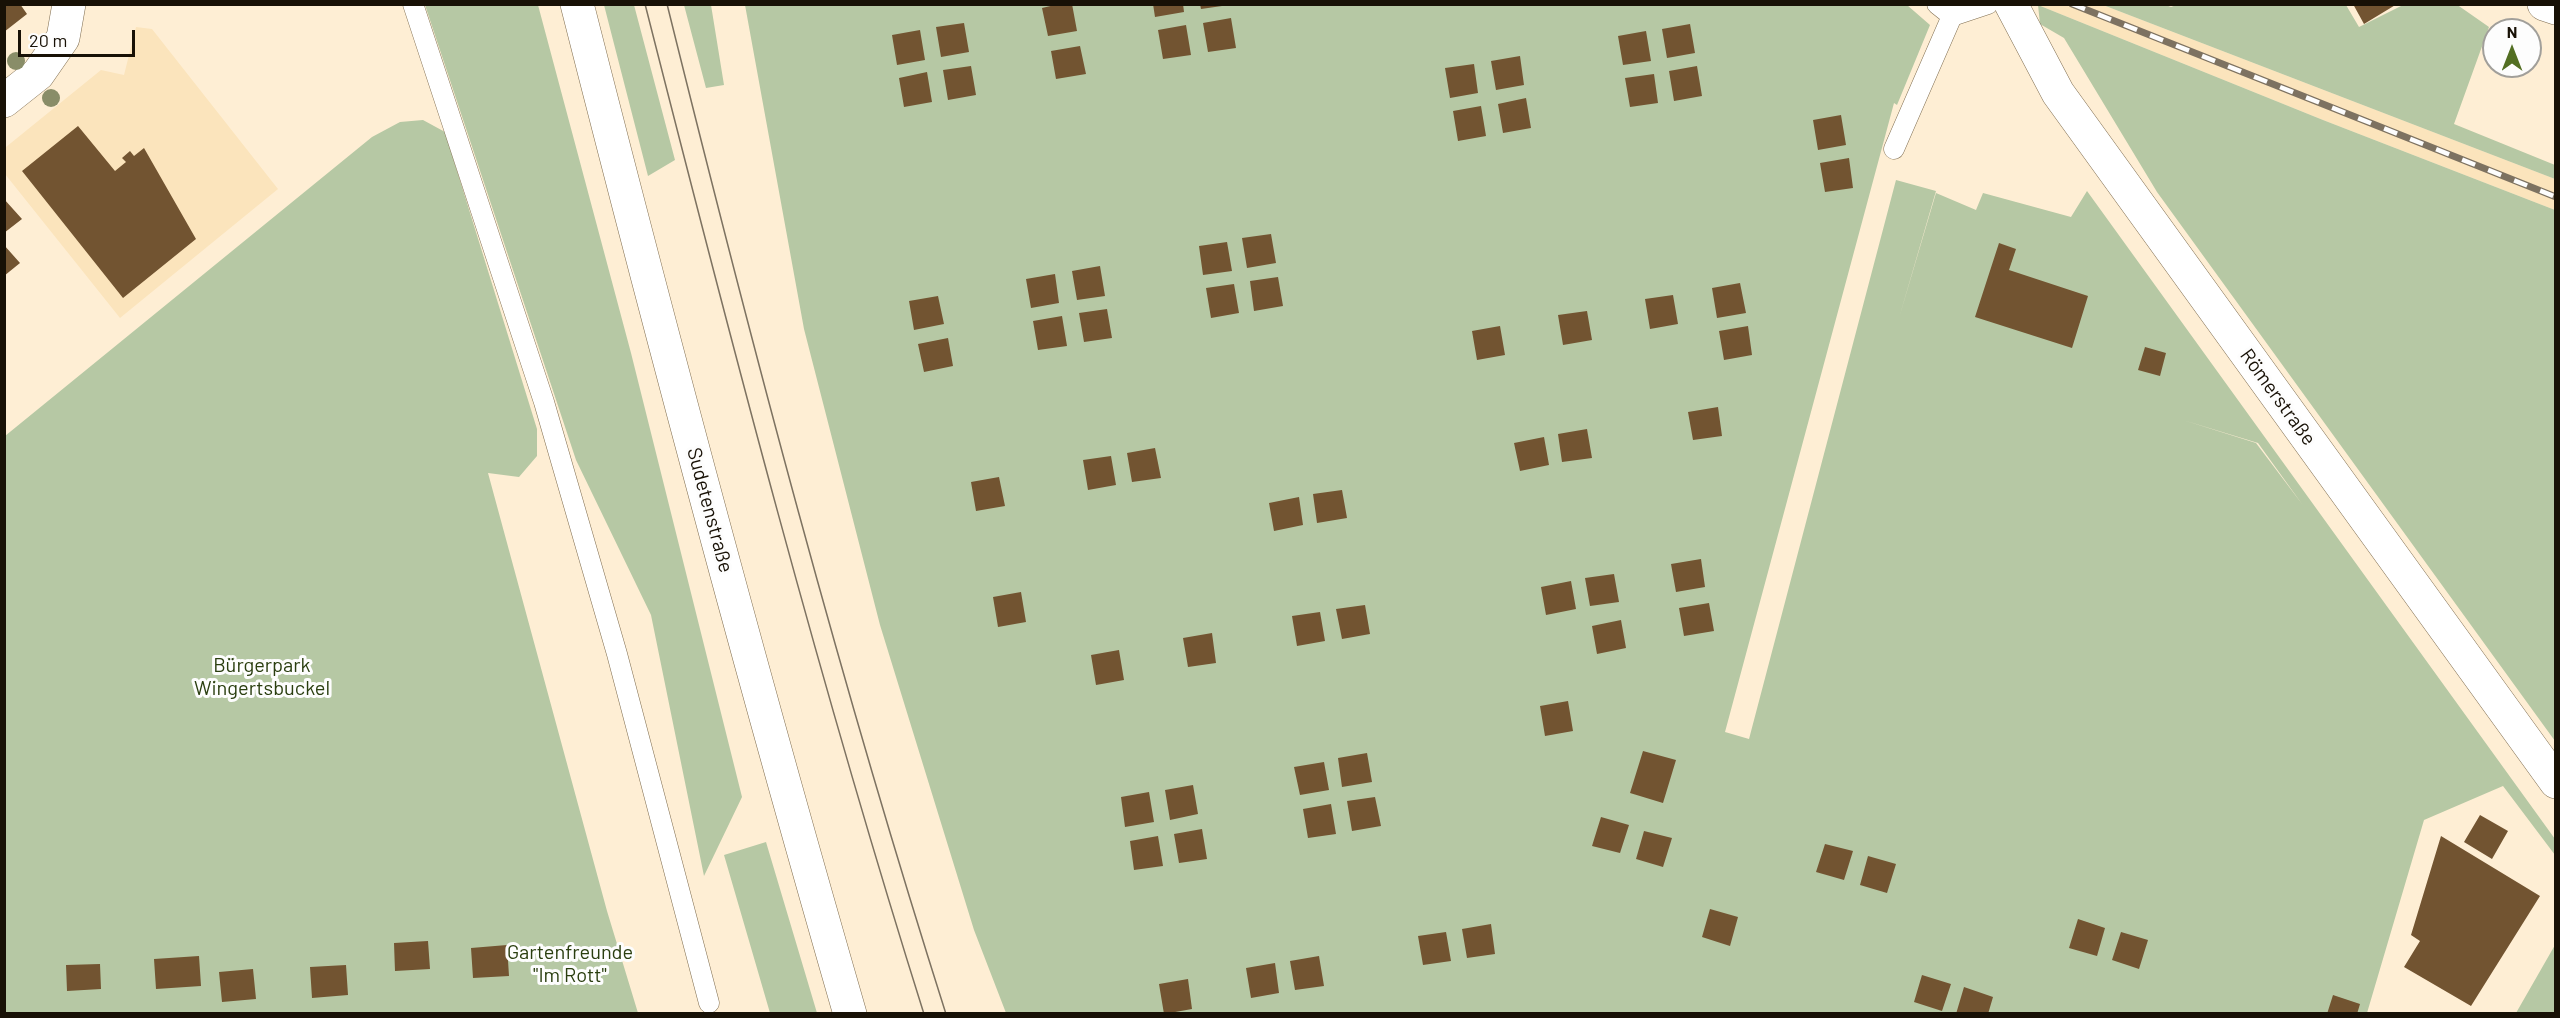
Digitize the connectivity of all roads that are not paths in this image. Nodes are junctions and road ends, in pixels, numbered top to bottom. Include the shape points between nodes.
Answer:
1 (69, 4) edge
2 (412, 4) edge
3 (577, 4) edge
4 (1988, 4) edge
5 (2011, 4) edge
6 (2544, 4) edge
7 (2556, 8) edge
8 (1945, 10) edge
9 (4, 101) edge
10 (1894, 149) dead end
11 (2556, 782) edge
12 (709, 1003) dead end
13 (850, 1014) edge

1 - 9 street via 63,38 38,74
2 - 12 lane via 544,402 617,654
3 - 13 street, Sudetenstraße via 645,271
4 - 8 lane
5 - 11 street, Römerstraße via 2058,93
6 - 7 street
8 - 10 lane

